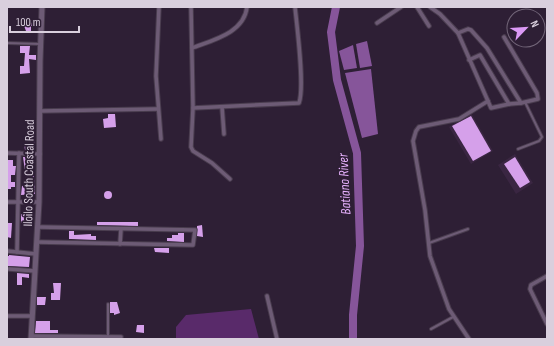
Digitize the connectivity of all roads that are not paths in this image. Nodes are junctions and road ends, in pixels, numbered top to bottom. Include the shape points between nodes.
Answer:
1 (42, 7) edge
2 (159, 7) edge
3 (191, 7) edge
4 (246, 7) edge
5 (295, 7) edge
6 (401, 7) edge
7 (417, 7) edge
8 (430, 7) edge
9 (377, 23) dead end
10 (429, 26) dead end
11 (458, 33) junction
12 (504, 37) dead end
13 (7, 43) edge
14 (41, 44) junction
15 (192, 48) junction
16 (469, 60) junction
17 (488, 101) junction
18 (525, 102) junction
19 (521, 103) junction
20 (509, 104) junction
21 (222, 107) junction
22 (193, 108) junction
23 (157, 109) junction
24 (40, 111) junction
25 (224, 134) dead end
26 (161, 139) dead end
27 (518, 149) dead end
28 (7, 153) edge
29 (19, 153) junction
30 (41, 154) junction
31 (230, 179) dead end
32 (7, 202) edge
33 (18, 202) junction
34 (39, 202) junction
35 (38, 227) junction
36 (120, 229) junction
37 (468, 229) dead end
38 (37, 242) junction
39 (428, 243) junction
40 (120, 244) junction
41 (7, 251) edge
42 (17, 252) junction
43 (36, 254) junction
44 (9, 269) dead end
45 (35, 271) junction
46 (547, 276) edge
47 (267, 296) dead end
48 (108, 304) dead end
49 (7, 316) edge
50 (32, 316) junction
51 (453, 317) junction
52 (547, 324) edge
53 (431, 329) dead end
54 (108, 337) junction
55 (121, 337) dead end
56 (31, 338) edge
57 (277, 339) edge
58 (469, 339) edge

1 - 14 street, Iloilo South Coastal Road
2 - 23 street
3 - 15 street
4 - 15 street via 242,20 234,29
5 - 21 street via 300,71 299,103
6 - 9 street
7 - 10 street
8 - 11 street
11 - 16 street
11 - 19 street via 471,30 487,48
12 - 18 street via 538,96
13 - 14 lane
14 - 24 street, Iloilo South Coastal Road
15 - 22 street
16 - 17 street
16 - 20 street via 480,55
17 - 20 street via 491,108
17 - 39 street via 459,119 419,127 416,131 414,145
18 - 19 street
18 - 27 lane via 542,137 539,141
19 - 20 street
21 - 22 street
21 - 25 street
22 - 31 street via 191,150 212,163
23 - 24 street
23 - 26 street
24 - 30 street, Iloilo South Coastal Road
28 - 29 street
29 - 30 street
29 - 33 street
30 - 34 street, Iloilo South Coastal Road
32 - 33 street
33 - 34 street
33 - 42 street
34 - 35 street, Iloilo South Coastal Road
35 - 36 street
35 - 38 street, Iloilo South Coastal Road
36 - 40 street
36 - 40 street via 195,230 193,244
37 - 39 lane
38 - 40 street
38 - 43 street, Iloilo South Coastal Road
39 - 51 street via 436,274
41 - 42 street
42 - 43 street
43 - 45 street, Iloilo South Coastal Road
44 - 45 street
45 - 50 street, Iloilo South Coastal Road
46 - 52 street via 531,285 530,289
47 - 57 street
48 - 54 lane
49 - 50 street
50 - 56 street, Iloilo South Coastal Road
51 - 53 lane
51 - 58 street
54 - 55 street
54 - 56 street

